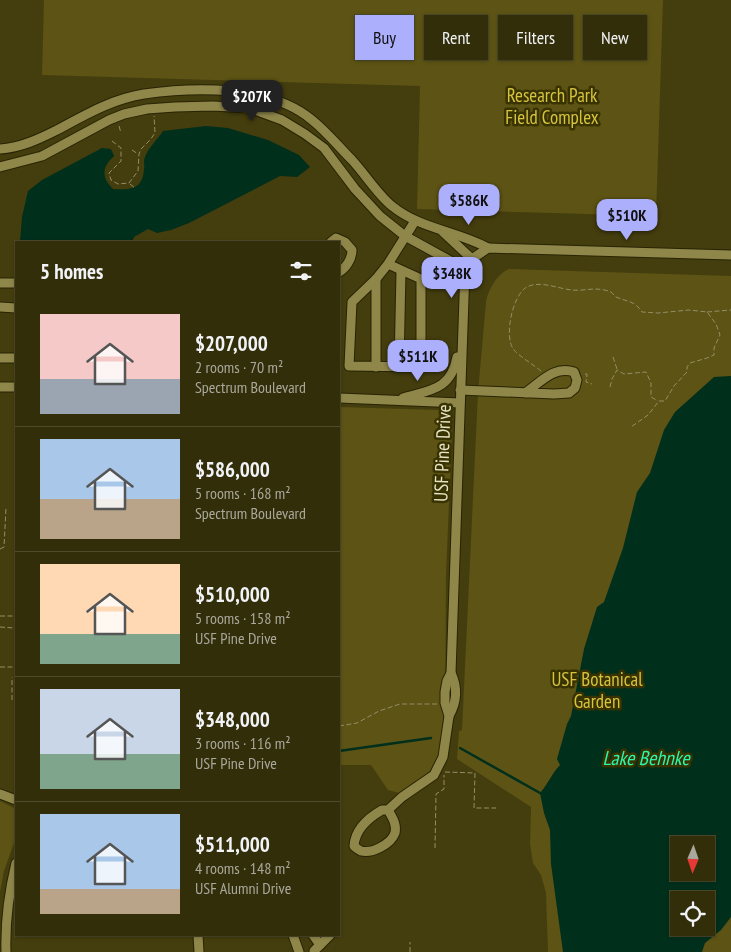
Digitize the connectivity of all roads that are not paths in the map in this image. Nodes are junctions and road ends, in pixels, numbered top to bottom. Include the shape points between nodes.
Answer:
1 (212, 90) junction
2 (213, 106) junction
3 (0, 149) edge
4 (0, 167) edge
5 (415, 221) junction
6 (438, 228) junction
7 (405, 236) junction
8 (332, 241) edge
9 (488, 248) junction
10 (731, 255) edge
11 (472, 259) junction
12 (388, 264) junction
13 (465, 269) junction
14 (402, 271) junction
15 (340, 272) edge
16 (376, 279) junction
17 (0, 282) edge
18 (15, 283) edge
19 (0, 307) edge
20 (15, 308) edge
21 (463, 331) junction
22 (0, 358) edge
23 (15, 358) edge
24 (376, 367) junction
25 (399, 367) junction
26 (0, 387) edge
27 (15, 387) edge
28 (460, 390) junction
29 (525, 393) junction
30 (340, 398) edge
31 (395, 400) junction
32 (460, 403) junction
33 (451, 673) junction
34 (449, 716) junction
35 (0, 794) edge
36 (15, 800) edge
37 (388, 810) junction
38 (15, 867) edge
39 (198, 936) edge
40 (293, 936) edge
41 (313, 936) edge
42 (329, 936) edge
43 (317, 948) edge
44 (6, 952) edge
45 (199, 952) edge
46 (299, 952) edge

1 - 2 street
1 - 3 street via 143,94 118,100 34,141
1 - 5 street via 260,96 287,104 312,119 391,206
2 - 4 street via 124,114 42,156
2 - 7 street via 249,108 282,120 305,134 324,148 380,216
5 - 6 street
5 - 7 street
6 - 9 street
6 - 11 street
7 - 12 street
7 - 13 street
8 - 15 street via 336,238 345,242 352,250 352,257
9 - 10 street
9 - 11 street
11 - 13 street
12 - 14 street
12 - 16 street
13 - 21 street, USF Pine Drive
14 - 25 street
14 - 25 street via 421,279 421,367
16 - 24 street
16 - 24 street via 352,302 349,366
17 - 18 street
19 - 20 street
21 - 28 street, USF Pine Drive
21 - 31 street via 455,367 446,382 434,390
22 - 23 street
24 - 25 street
26 - 27 street
28 - 29 street
28 - 32 street, USF Pine Drive
29 - 29 street via 558,371 574,372 577,380 569,393
30 - 31 street
31 - 32 street
32 - 33 street, USF Pine Drive
33 - 34 street via 445,703
33 - 34 street via 456,698
34 - 37 street via 443,757 434,775
35 - 36 street
37 - 37 street via 373,815 355,835 354,846 360,851 386,844 393,836 395,824
38 - 44 street
39 - 45 street
40 - 46 street
41 - 43 street
42 - 43 street

